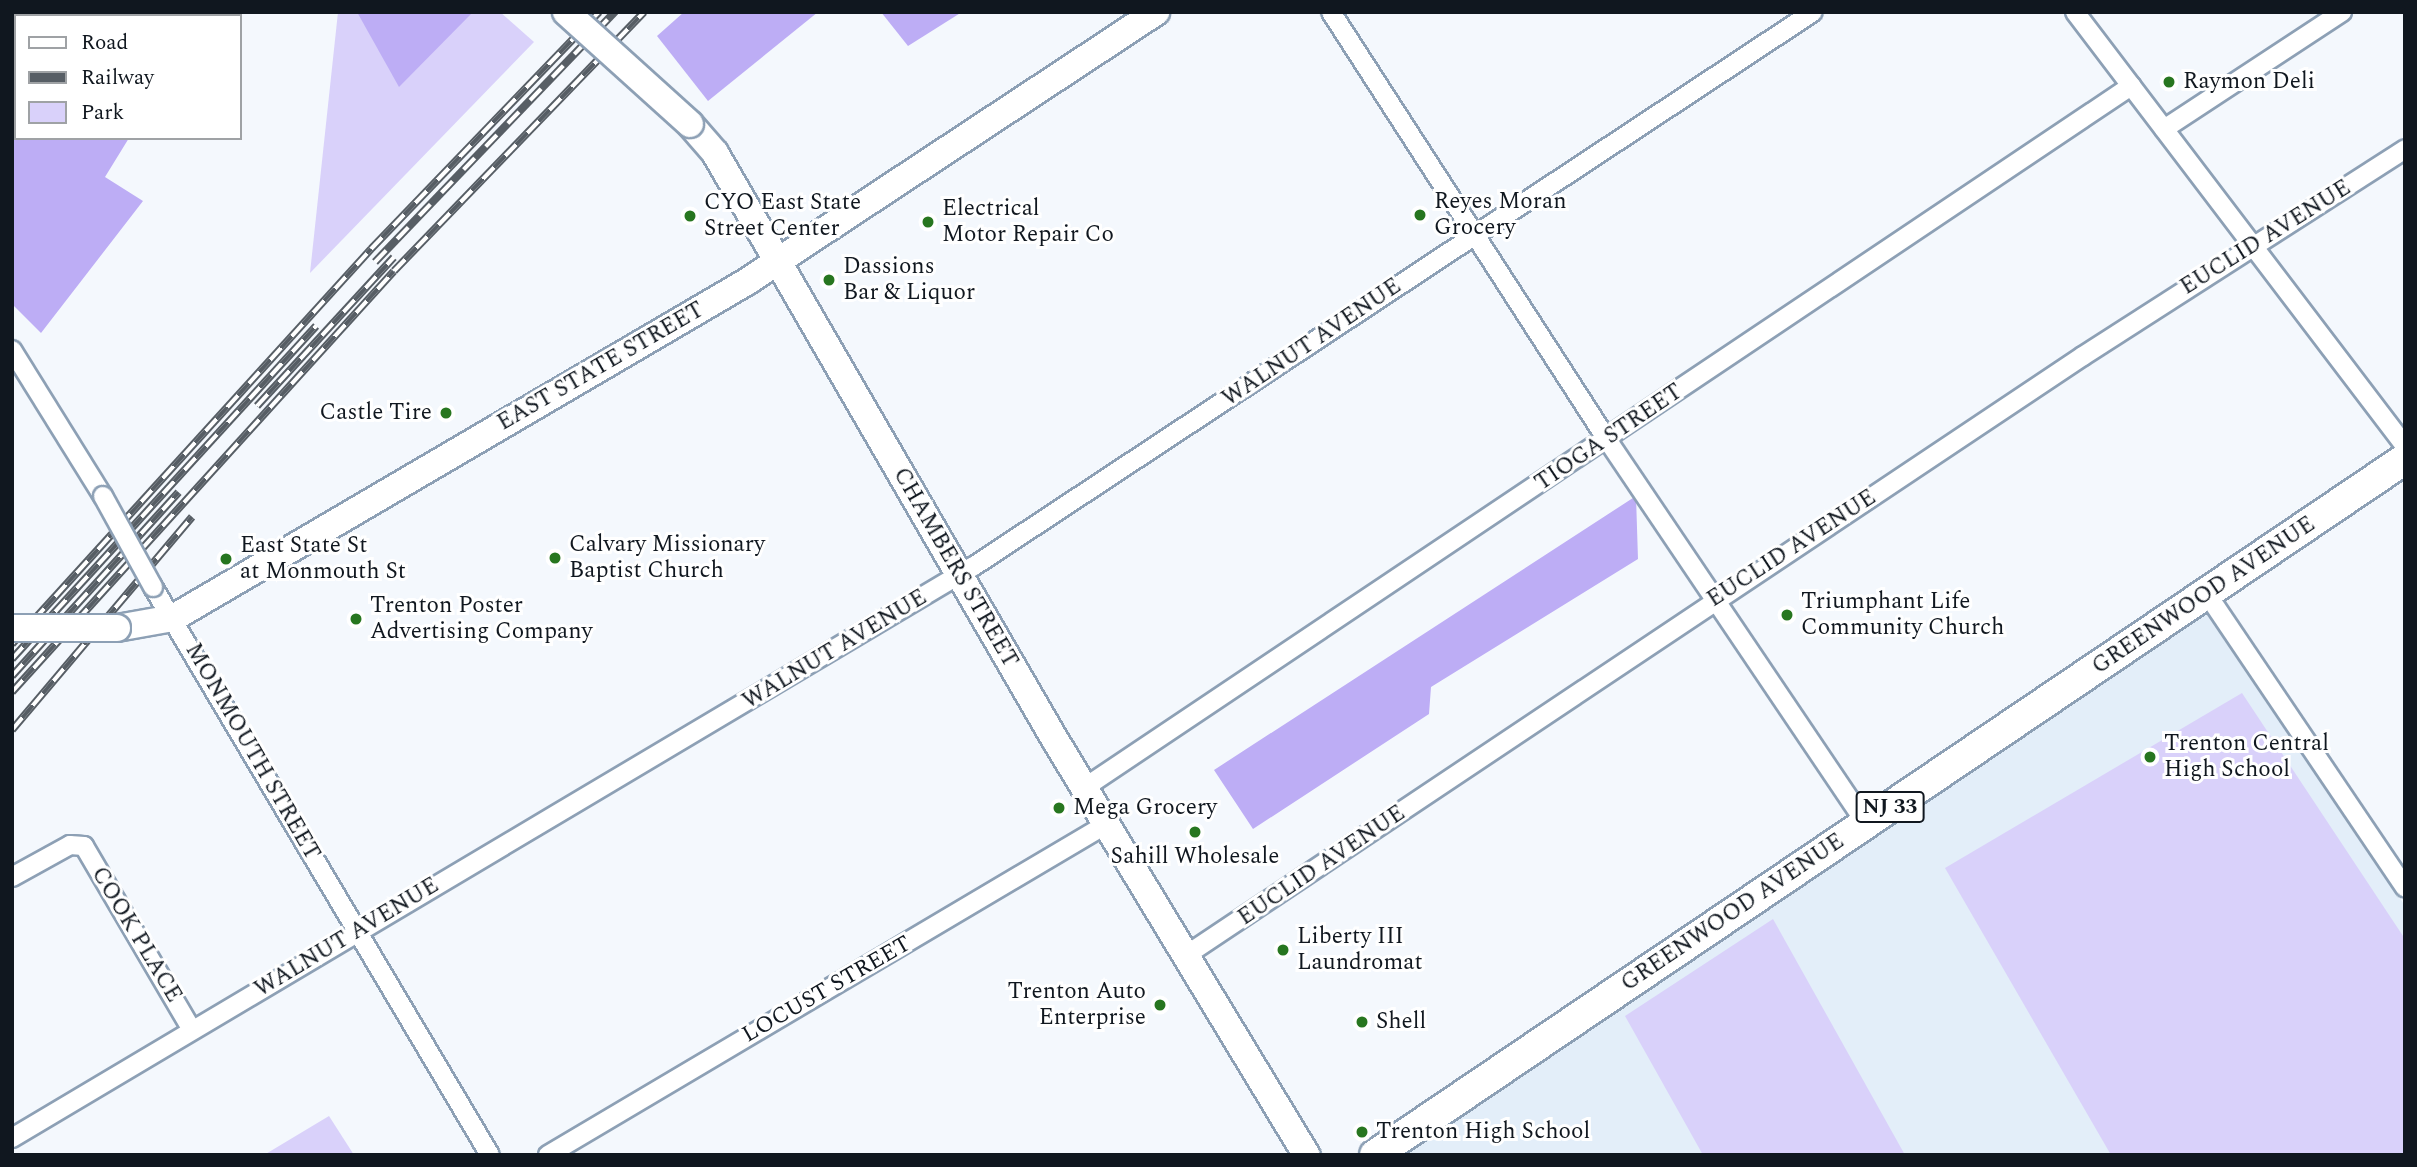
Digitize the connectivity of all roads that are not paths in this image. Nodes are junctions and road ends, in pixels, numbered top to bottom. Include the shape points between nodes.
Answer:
1 (566, 12) edge
2 (1156, 12) edge
3 (1331, 12) edge
4 (1813, 12) edge
5 (2075, 12) edge
6 (2342, 12) edge
7 (2131, 86) junction
8 (2164, 129) junction
9 (2405, 149) edge
10 (1475, 236) junction
11 (2253, 245) junction
12 (778, 262) junction
13 (12, 351) edge
14 (1606, 438) junction
15 (2405, 446) edge
16 (2405, 459) edge
17 (959, 575) junction
18 (2207, 594) junction
19 (1714, 600) junction
20 (173, 618) junction
21 (12, 628) edge
22 (1084, 788) junction
23 (1866, 823) junction
24 (1105, 825) junction
25 (2399, 865) edge
26 (12, 877) edge
27 (2405, 888) edge
28 (358, 932) junction
29 (1185, 956) junction
30 (192, 1030) junction
31 (12, 1138) edge
32 (490, 1155) edge
33 (548, 1155) edge
34 (1307, 1155) edge
35 (1375, 1155) edge

1 - 12 street, CHAMBERS STREET, bridge via 716,153
2 - 12 street, EAST STATE STREET
3 - 10 street
4 - 10 street, WALNUT AVENUE
5 - 7 street
6 - 8 street
7 - 8 street
7 - 14 street, TIOGA STREET
8 - 11 street
9 - 11 street, EUCLID AVENUE
10 - 14 street
10 - 17 street, WALNUT AVENUE
11 - 15 street
11 - 19 street, EUCLID AVENUE
12 - 17 street, CHAMBERS STREET
12 - 20 street, EAST STATE STREET
13 - 20 street, MONMOUTH STREET, bridge
14 - 19 street
14 - 22 street, TIOGA STREET
16 - 18 main road, GREENWOOD AVENUE / NJ 33
17 - 22 street, CHAMBERS STREET
17 - 28 street, WALNUT AVENUE
18 - 23 main road, GREENWOOD AVENUE / NJ 33
18 - 25 street
19 - 23 street
19 - 29 street, EUCLID AVENUE
20 - 21 street, EAST STATE STREET, bridge via 117,628
20 - 28 street, MONMOUTH STREET
22 - 24 street, CHAMBERS STREET
23 - 35 main road, GREENWOOD AVENUE / NJ 33
24 - 29 street, CHAMBERS STREET
24 - 33 street, LOCUST STREET
25 - 27 street
26 - 30 street, COOK PLACE via 78,844
28 - 30 street, WALNUT AVENUE
28 - 32 street, MONMOUTH STREET
29 - 34 street, CHAMBERS STREET
30 - 31 street, WALNUT AVENUE

